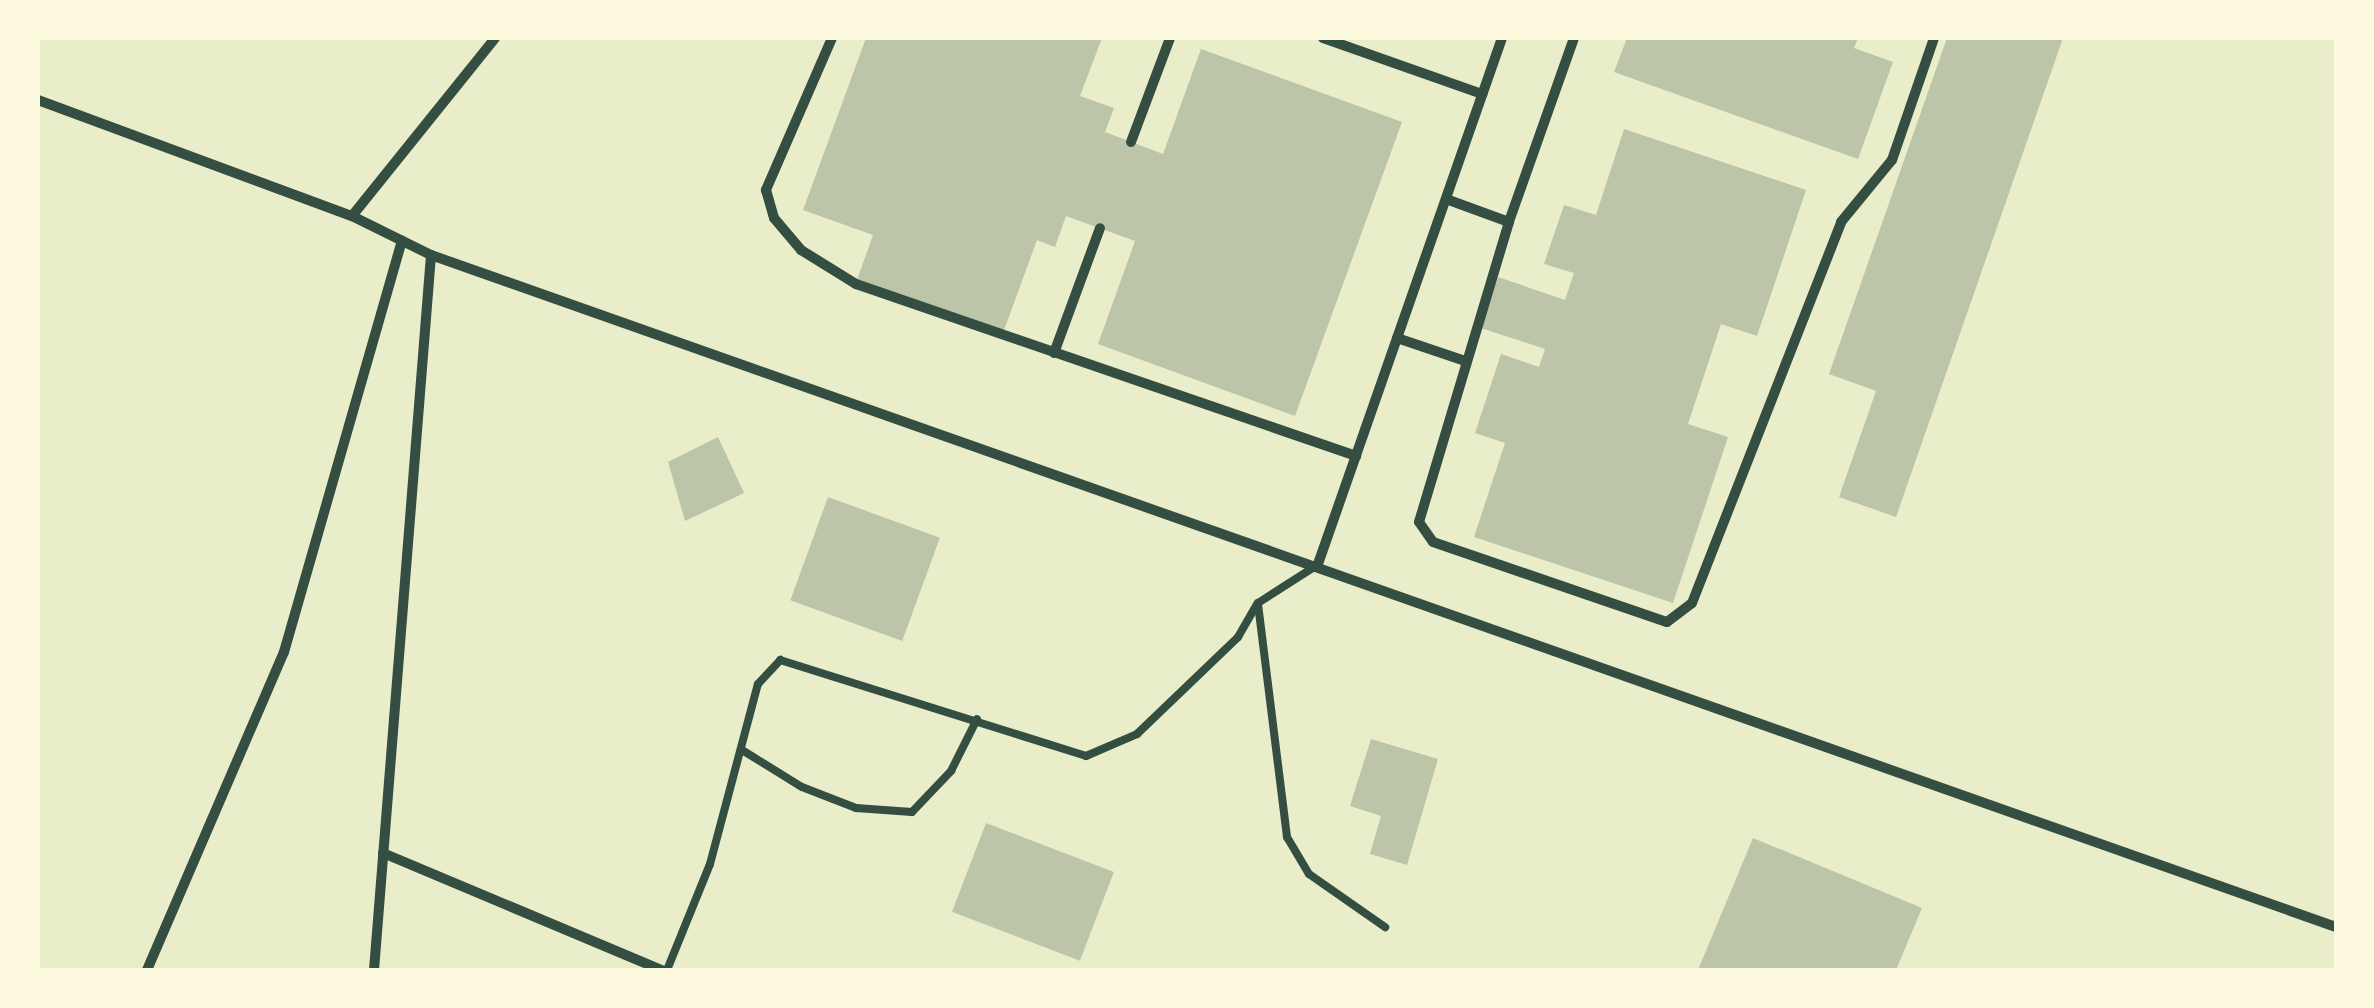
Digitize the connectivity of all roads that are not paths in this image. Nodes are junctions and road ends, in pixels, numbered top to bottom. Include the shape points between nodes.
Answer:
1 (495, 38) edge
2 (832, 38) edge
3 (1170, 38) edge
4 (1323, 38) edge
5 (1502, 38) edge
6 (1574, 38) edge
7 (1934, 38) edge
8 (1482, 94) junction
9 (38, 100) edge
10 (1131, 142) dead end
11 (1446, 198) junction
12 (352, 216) junction
13 (1509, 222) junction
14 (1100, 228) dead end
15 (402, 242) junction
16 (431, 256) junction
17 (1397, 338) junction
18 (1054, 353) junction
19 (1465, 361) junction
20 (1356, 456) junction
21 (1318, 564) junction
22 (1258, 603) junction
23 (978, 719) junction
24 (742, 750) junction
25 (383, 853) junction
26 (1384, 927) dead end
27 (2336, 927) edge
28 (148, 970) edge
29 (374, 970) edge
30 (664, 970) edge

1 - 12 street
2 - 18 street via 766,190 774,218 802,250 856,284
3 - 10 street
4 - 8 street
5 - 8 street
6 - 13 street
7 - 19 street via 1892,160 1840,222 1682,616 1666,622 1422,534 1420,511
8 - 11 street
9 - 12 street
11 - 13 street
11 - 17 street
12 - 15 street
13 - 19 street
14 - 18 street
15 - 16 street
15 - 28 street via 284,652
16 - 21 street
16 - 25 street
17 - 19 street
17 - 20 street
18 - 20 street
20 - 21 street
21 - 22 lane
21 - 27 street
22 - 23 lane via 1238,637 1137,734 1086,756
22 - 26 lane via 1287,837 1309,874
23 - 24 lane via 950,772 912,812 856,808 802,787
23 - 24 lane via 780,660 758,684
24 - 30 lane via 710,864
25 - 29 street
25 - 30 street

